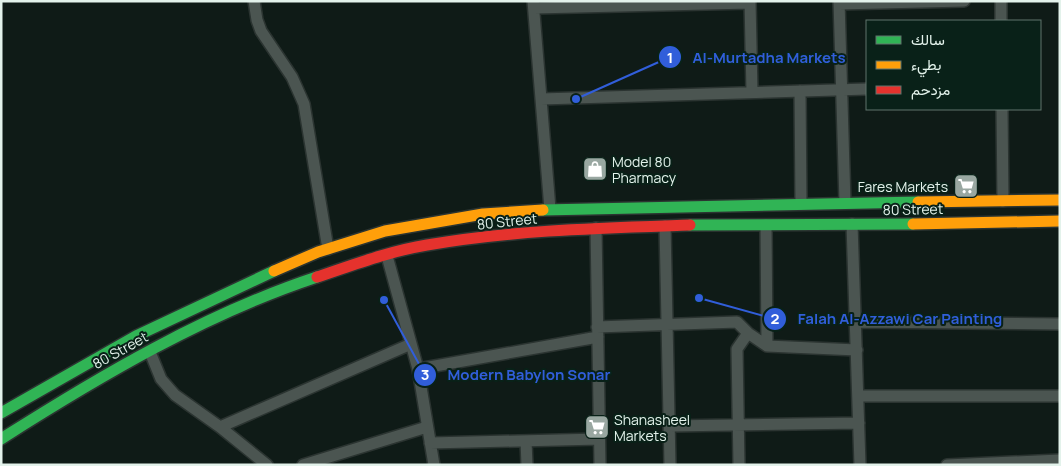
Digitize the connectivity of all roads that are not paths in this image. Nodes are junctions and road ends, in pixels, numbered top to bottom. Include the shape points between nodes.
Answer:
1 (254, 1) edge
2 (964, 1) edge
3 (1001, 1) edge
4 (750, 2) edge
5 (839, 3) edge
6 (533, 5) edge
7 (1001, 20) edge
8 (866, 89) edge
9 (800, 90) junction
10 (842, 90) junction
11 (752, 92) junction
12 (541, 98) junction
13 (1002, 110) edge
14 (1060, 200) edge
15 (978, 201) junction
16 (1004, 201) junction
17 (1029, 201) junction
18 (844, 203) junction
19 (801, 204) junction
20 (550, 208) junction
21 (1032, 221) junction
22 (1060, 221) edge
23 (979, 222) junction
24 (766, 224) junction
25 (852, 224) junction
26 (665, 226) junction
27 (596, 228) junction
28 (328, 249) junction
29 (386, 256) junction
30 (856, 322) junction
31 (668, 324) junction
32 (1060, 324) edge
33 (598, 332) junction
34 (748, 333) junction
35 (411, 344) junction
36 (766, 346) junction
37 (857, 350) junction
38 (150, 352) junction
39 (418, 369) junction
40 (858, 396) junction
41 (1060, 396) edge
42 (1, 413) edge
43 (859, 423) junction
44 (739, 425) junction
45 (670, 426) junction
46 (220, 427) junction
47 (427, 427) junction
48 (599, 438) junction
49 (1, 439) edge
50 (526, 440) junction
51 (430, 443) junction
52 (1060, 460) edge
53 (267, 465) edge
54 (303, 465) edge
55 (434, 465) edge
56 (527, 465) edge
57 (600, 465) edge
58 (670, 465) edge
59 (740, 465) edge
60 (860, 465) edge
61 (947, 465) edge

1 - 28 street via 261,31 292,77 304,104
2 - 5 street
3 - 7 street
4 - 6 street
4 - 11 street
5 - 10 street
6 - 12 street
8 - 10 street
9 - 10 street
9 - 11 street
9 - 19 street
10 - 18 street
11 - 12 street
12 - 20 street
13 - 16 street
14 - 17 main road, 80 Street
15 - 16 main road, 80 Street
15 - 18 main road, 80 Street
15 - 23 main road via 986,206 987,211 984,220
16 - 17 main road, 80 Street
17 - 21 main road via 1022,209 1026,219
18 - 19 main road, 80 Street
19 - 20 main road, 80 Street
20 - 28 main road, 80 Street via 483,214 385,231
21 - 22 main road, 80 Street
21 - 23 main road, 80 Street
23 - 25 main road, 80 Street
24 - 25 main road, 80 Street
24 - 26 main road, 80 Street
24 - 36 street
25 - 30 street
26 - 27 main road, 80 Street
26 - 31 street
27 - 29 main road, 80 Street via 426,245
27 - 33 street
28 - 42 main road, 80 Street via 256,278 136,336
29 - 35 street
29 - 38 main road, 80 Street via 290,286 199,325
30 - 32 street
30 - 37 street
31 - 33 street
31 - 34 street via 737,322
31 - 45 street
33 - 39 street
33 - 48 street
34 - 36 street
34 - 44 street via 737,349
35 - 39 street
35 - 46 street
36 - 37 street
37 - 40 street
38 - 46 street via 161,379 175,395
38 - 49 main road, 80 Street via 62,400
39 - 47 street
40 - 41 street
40 - 43 street
43 - 44 street
43 - 60 street
44 - 45 street
44 - 59 street
45 - 58 street
46 - 53 street
47 - 51 street
47 - 54 street
48 - 50 street
48 - 57 street
50 - 51 street
50 - 56 street
51 - 55 street
52 - 61 street

